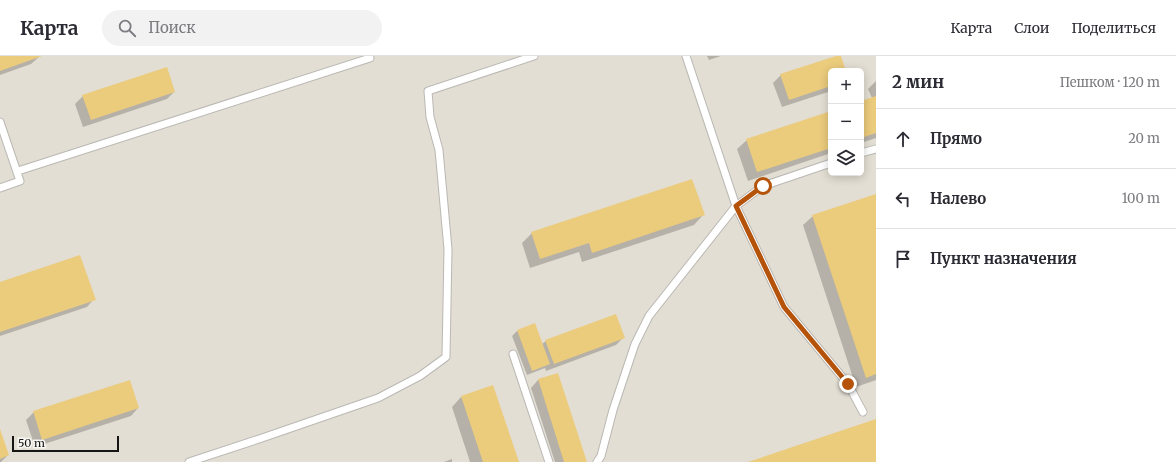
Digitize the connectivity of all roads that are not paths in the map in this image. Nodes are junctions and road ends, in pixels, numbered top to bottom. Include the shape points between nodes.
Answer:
1 (369, 56) edge
2 (534, 56) edge
3 (686, 56) edge
4 (0, 122) edge
5 (876, 149) edge
6 (864, 152) edge
7 (828, 164) edge
8 (18, 171) junction
9 (0, 188) edge
10 (736, 206) junction
11 (514, 354) dead end
12 (863, 412) dead end
13 (188, 462) edge
14 (549, 462) edge
15 (597, 462) edge

1 - 8 lane via 370,58
2 - 13 lane via 428,91 430,117 439,150 448,249 446,357 420,376 378,398
3 - 10 lane
4 - 8 lane
5 - 6 lane
7 - 10 lane via 763,186
8 - 9 lane via 20,181
10 - 12 lane via 784,307 848,384
10 - 15 lane via 649,316 635,344
11 - 14 lane

